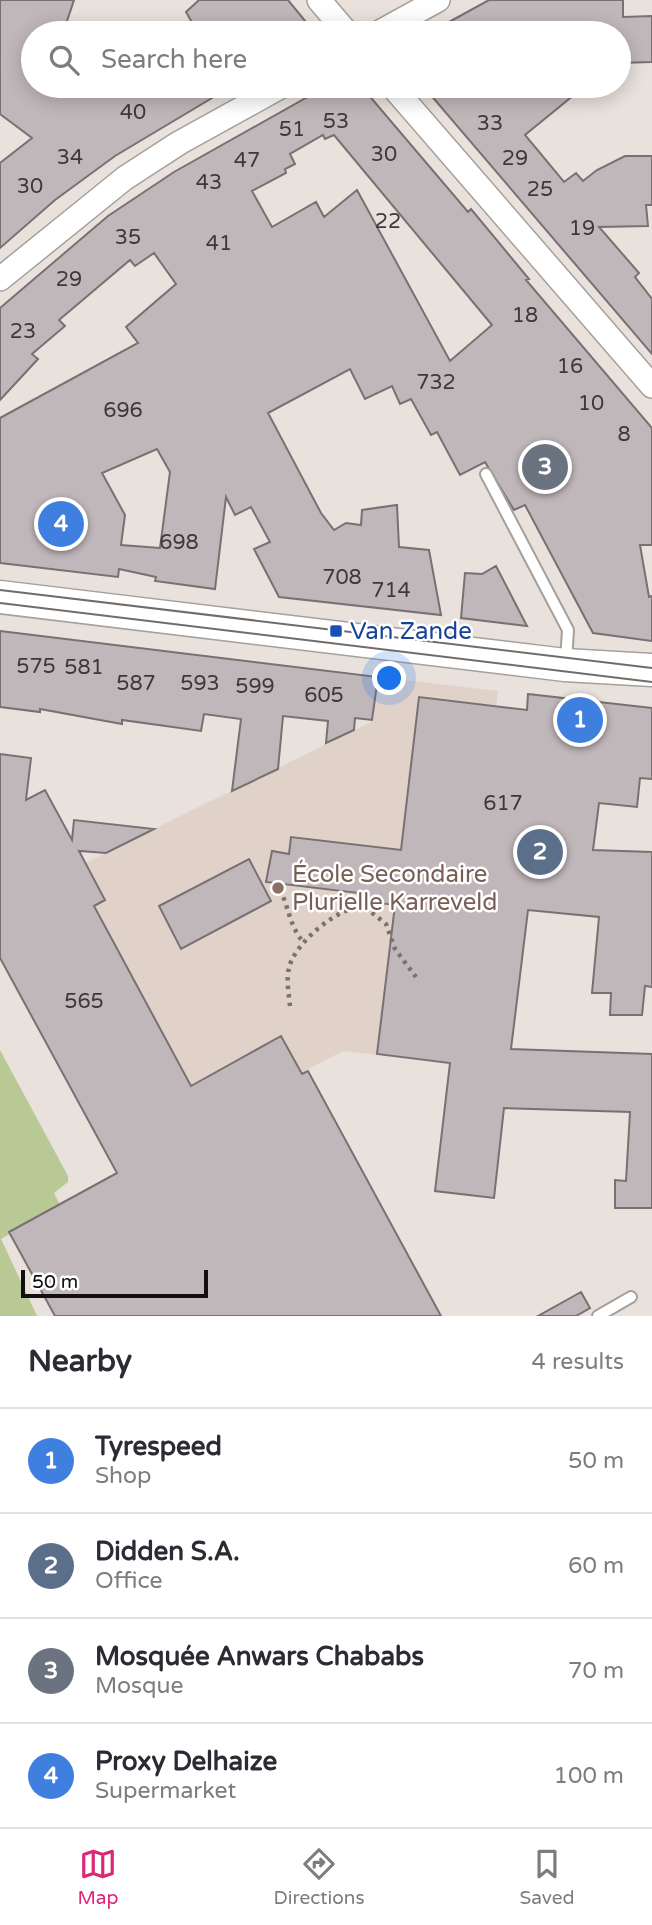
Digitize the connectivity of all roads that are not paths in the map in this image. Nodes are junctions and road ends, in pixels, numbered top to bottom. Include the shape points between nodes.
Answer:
1 (319, 0) edge
2 (438, 0) edge
3 (337, 21) edge
4 (400, 21) edge
5 (260, 98) edge
6 (402, 98) edge
7 (0, 279) edge
8 (652, 386) edge
9 (486, 474) dead end
10 (0, 597) edge
11 (565, 665) junction
12 (652, 670) edge
13 (652, 692) edge
14 (631, 1297) dead end
15 (598, 1316) edge

1 - 3 street
2 - 4 street
5 - 7 street via 125,178
6 - 8 street
9 - 11 lane via 568,630
10 - 11 main road
11 - 12 main road
11 - 13 main road via 621,688
14 - 15 lane

